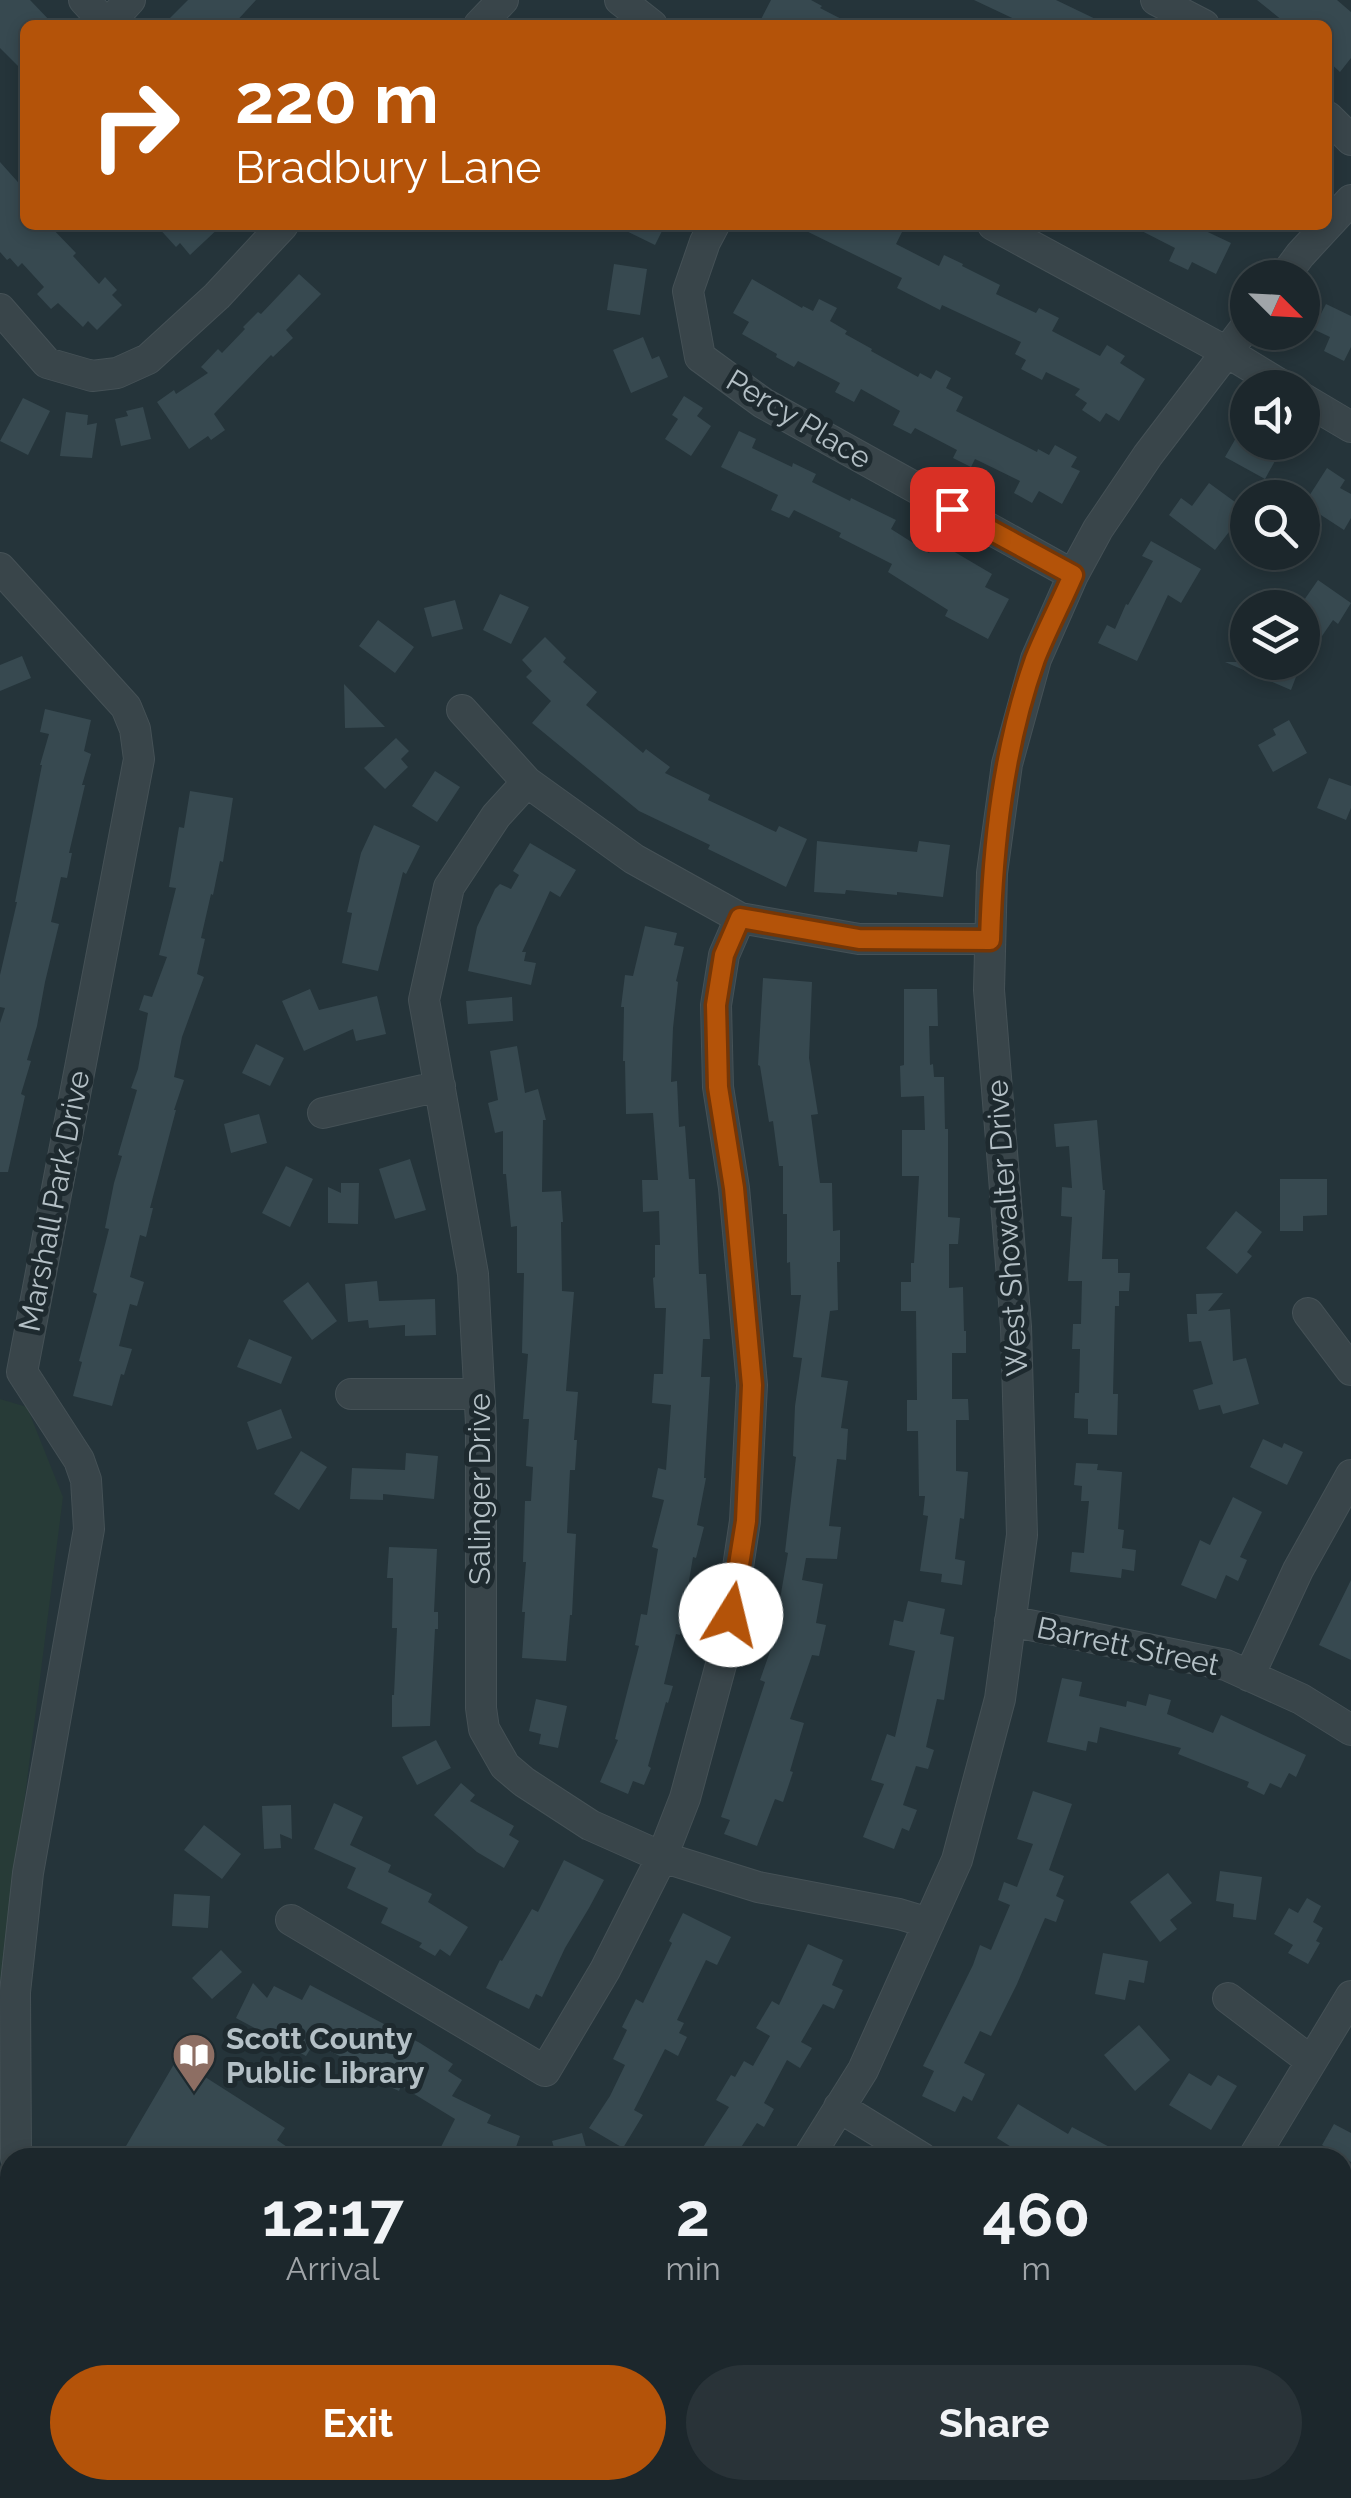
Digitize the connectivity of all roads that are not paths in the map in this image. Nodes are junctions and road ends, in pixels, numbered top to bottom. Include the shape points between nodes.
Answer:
1 (84, 0) edge
2 (130, 0) edge
3 (503, 0) edge
4 (620, 0) edge
5 (1156, 0) edge
6 (102, 20) edge
7 (112, 20) edge
8 (484, 20) edge
9 (646, 20) edge
10 (1194, 20) edge
11 (1332, 121) edge
12 (1351, 140) edge
13 (1351, 200) edge
14 (1332, 220) edge
15 (278, 230) edge
16 (711, 230) edge
17 (1002, 230) edge
18 (1323, 230) edge
19 (1296, 260) edge
20 (0, 309) edge
21 (1230, 348) edge
22 (1227, 352) junction
23 (1256, 370) edge
24 (1320, 409) edge
25 (1351, 427) edge
26 (0, 568) edge
27 (1073, 575) junction
28 (462, 710) dead end
29 (527, 782) junction
30 (740, 918) junction
31 (990, 940) junction
32 (440, 1086) junction
33 (324, 1113) dead end
34 (1308, 1314) dead end
35 (11, 1368) edge
36 (1351, 1370) edge
37 (352, 1394) dead end
38 (479, 1394) junction
39 (1351, 1475) edge
40 (1010, 1621) junction
41 (1249, 1676) junction
42 (1351, 1730) edge
43 (662, 1857) junction
44 (291, 1920) dead end
45 (929, 1923) junction
46 (1351, 1996) edge
47 (1228, 1998) dead end
48 (1311, 2062) junction
49 (839, 2107) junction
50 (16, 2148) edge
51 (814, 2148) edge
52 (906, 2148) edge
53 (1258, 2148) edge

1 - 6 street
2 - 7 street
3 - 8 street
4 - 9 street
5 - 10 street
11 - 12 street
13 - 14 street
15 - 20 street via 148,359 117,373 92,376 47,363
16 - 27 street, Percy Place via 688,291 700,357 763,403
17 - 22 street
18 - 19 street
21 - 22 street, West Showalter Drive
22 - 23 street
22 - 27 street, West Showalter Drive via 1148,455
24 - 25 street
26 - 35 street, Marshall Park Drive via 126,707 139,759
27 - 31 street, West Showalter Drive via 1036,659 1006,764
28 - 29 street
29 - 30 street via 634,859
29 - 32 street, Salinger Drive via 449,887 424,1000
30 - 31 street via 859,939
30 - 43 street via 724,955 716,1005 718,1087 752,1385 746,1521 726,1646
31 - 40 street, West Showalter Drive via 1017,1356 1022,1535
32 - 33 street
32 - 38 street, Salinger Drive via 473,1274
34 - 36 street
35 - 50 street, Marshall Park Drive via 79,1460 89,1529 28,1874 14,1992
37 - 38 street
38 - 43 street, Salinger Drive via 484,1729 524,1782 590,1825
39 - 41 street
40 - 41 street, Barrett Street via 1192,1657
40 - 45 street, West Showalter Drive via 1000,1698 958,1860
41 - 42 street, Barrett Street
43 - 44 street via 545,2071
43 - 45 street, Salinger Drive via 758,1887
45 - 49 street, West Showalter Drive via 863,2070
46 - 48 street
47 - 48 street
48 - 53 street
49 - 51 street, West Showalter Drive
49 - 52 street

